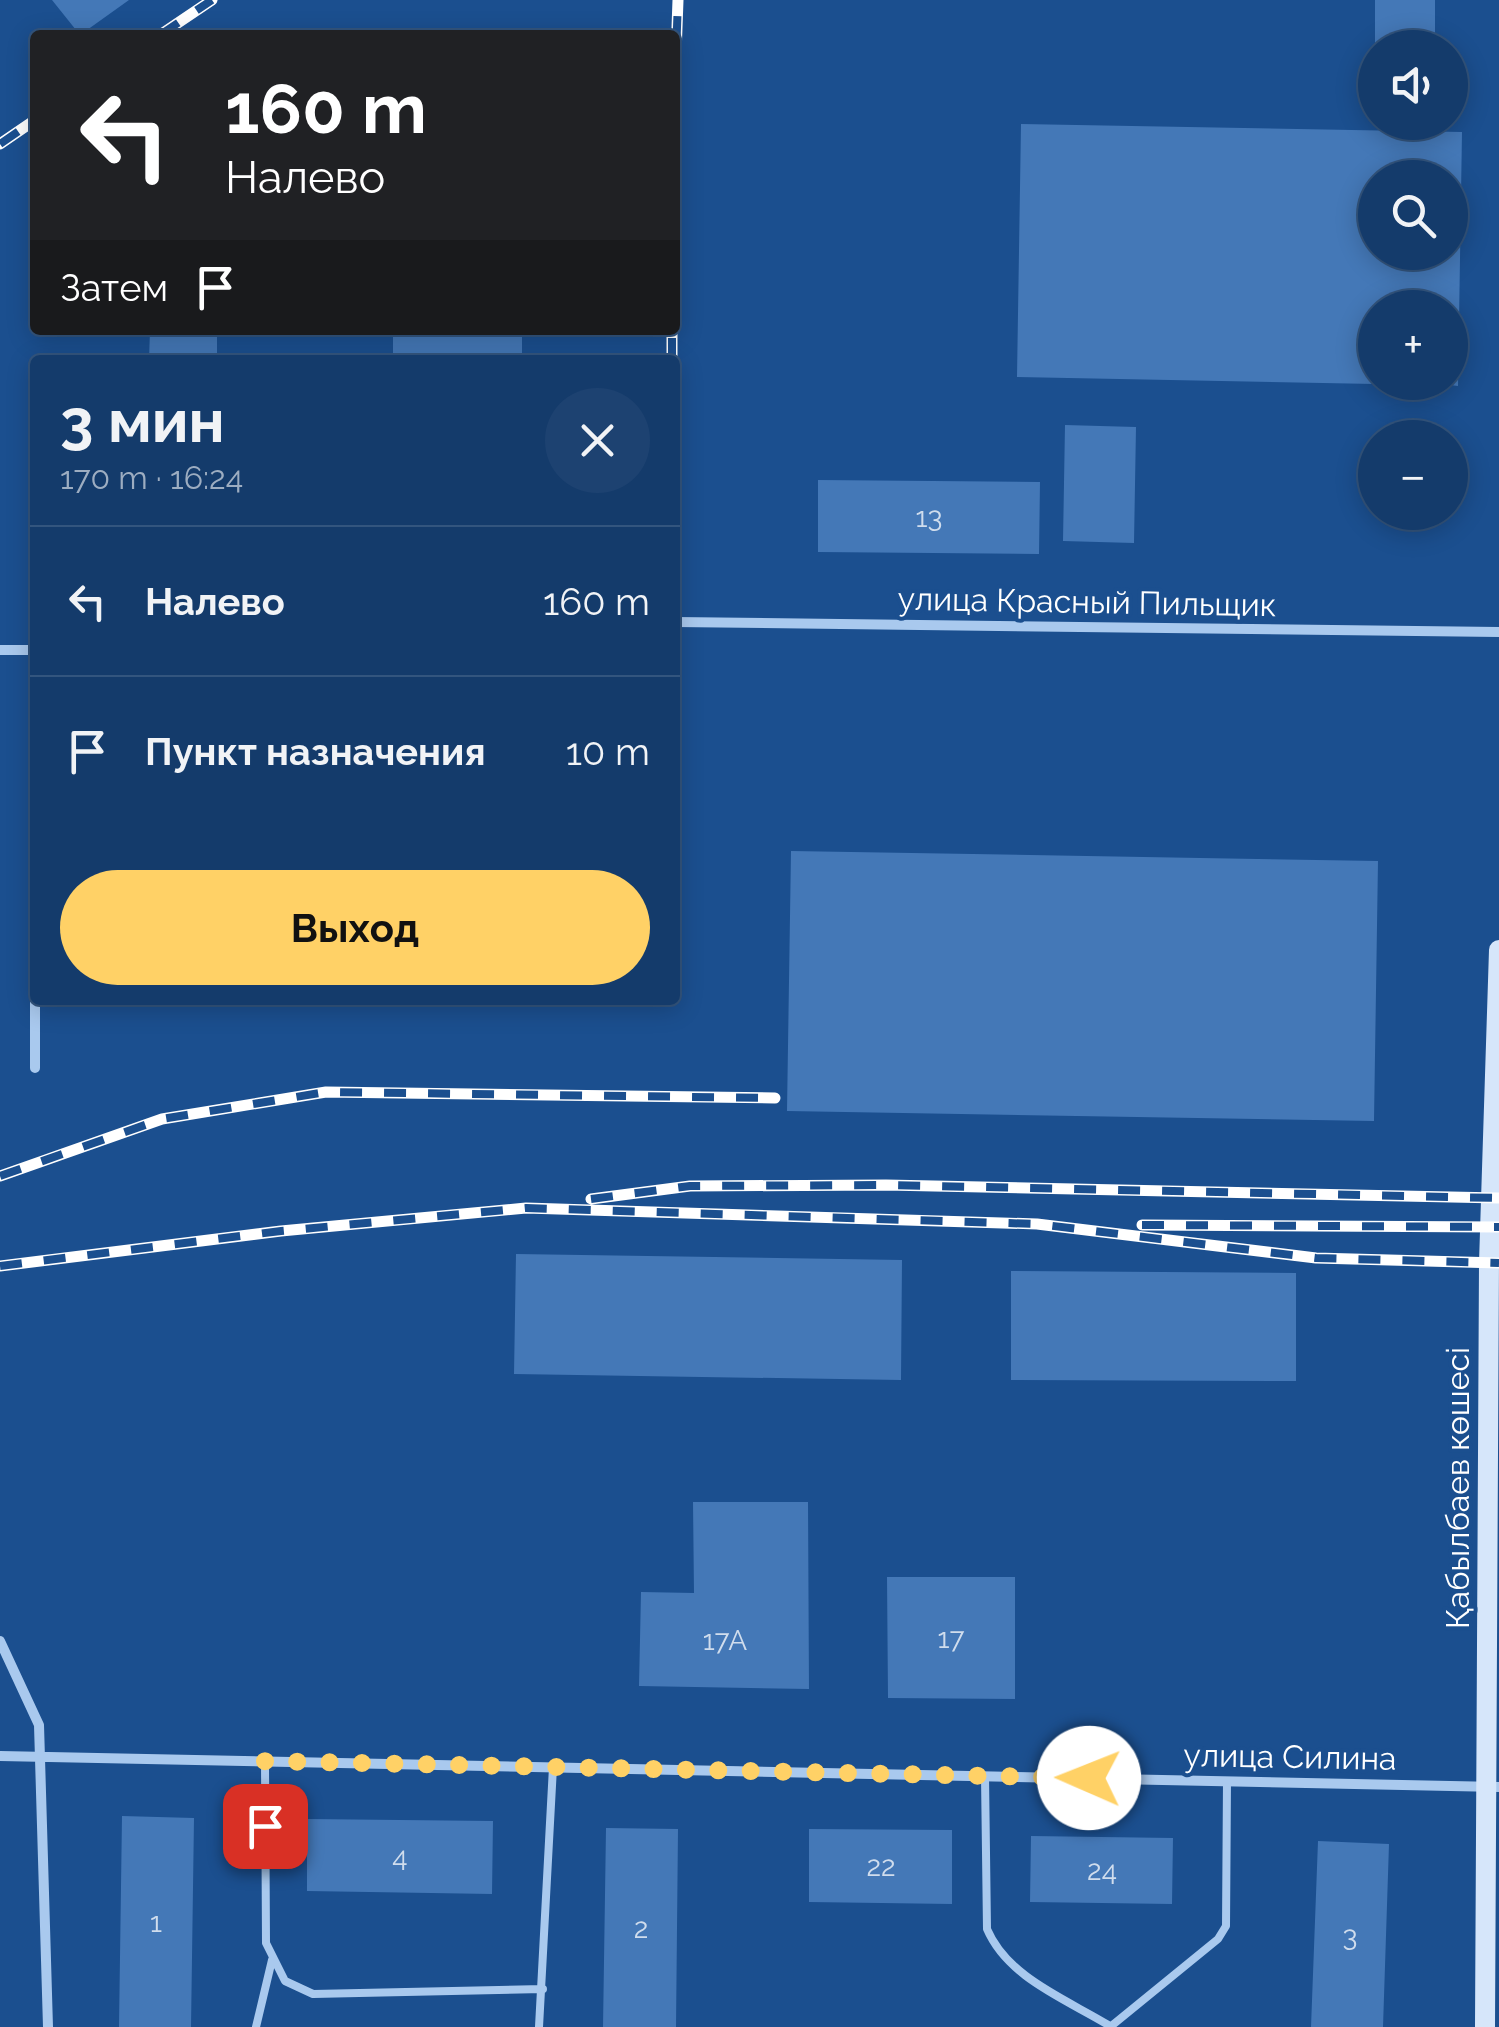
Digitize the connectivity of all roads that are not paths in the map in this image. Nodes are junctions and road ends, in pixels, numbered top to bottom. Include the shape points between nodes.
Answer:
1 (680, 622) edge
2 (1499, 632) edge
3 (0, 650) edge
4 (30, 650) edge
5 (1499, 950) edge
6 (35, 1005) edge
7 (35, 1068) dead end
8 (0, 1641) edge
9 (0, 1756) edge
10 (41, 1756) junction
11 (265, 1761) junction
12 (553, 1767) junction
13 (985, 1776) junction
14 (1227, 1781) junction
15 (1492, 1786) edge
16 (272, 1960) junction
17 (543, 1990) junction
18 (1110, 2026) edge
19 (48, 2027) edge
20 (256, 2027) edge
21 (539, 2027) edge
22 (1485, 2027) edge

1 - 2 street, улица Красный Пильщик
3 - 4 street
5 - 15 main road, Қабылбаев көшесі via 1489,1262
6 - 7 street
8 - 10 street via 39,1725
9 - 10 street, улица Силина
10 - 11 street, улица Силина
10 - 19 street
11 - 12 street, улица Силина
11 - 16 lane via 264,1924
12 - 13 street, улица Силина
12 - 17 lane
13 - 14 street, улица Силина
13 - 18 lane via 986,1928 996,1949 1012,1966
14 - 15 street, улица Силина
14 - 18 lane via 1226,1926
15 - 22 main road, Қабылбаев көшесі
16 - 17 lane via 286,1981 313,1994
16 - 20 lane
17 - 21 lane

